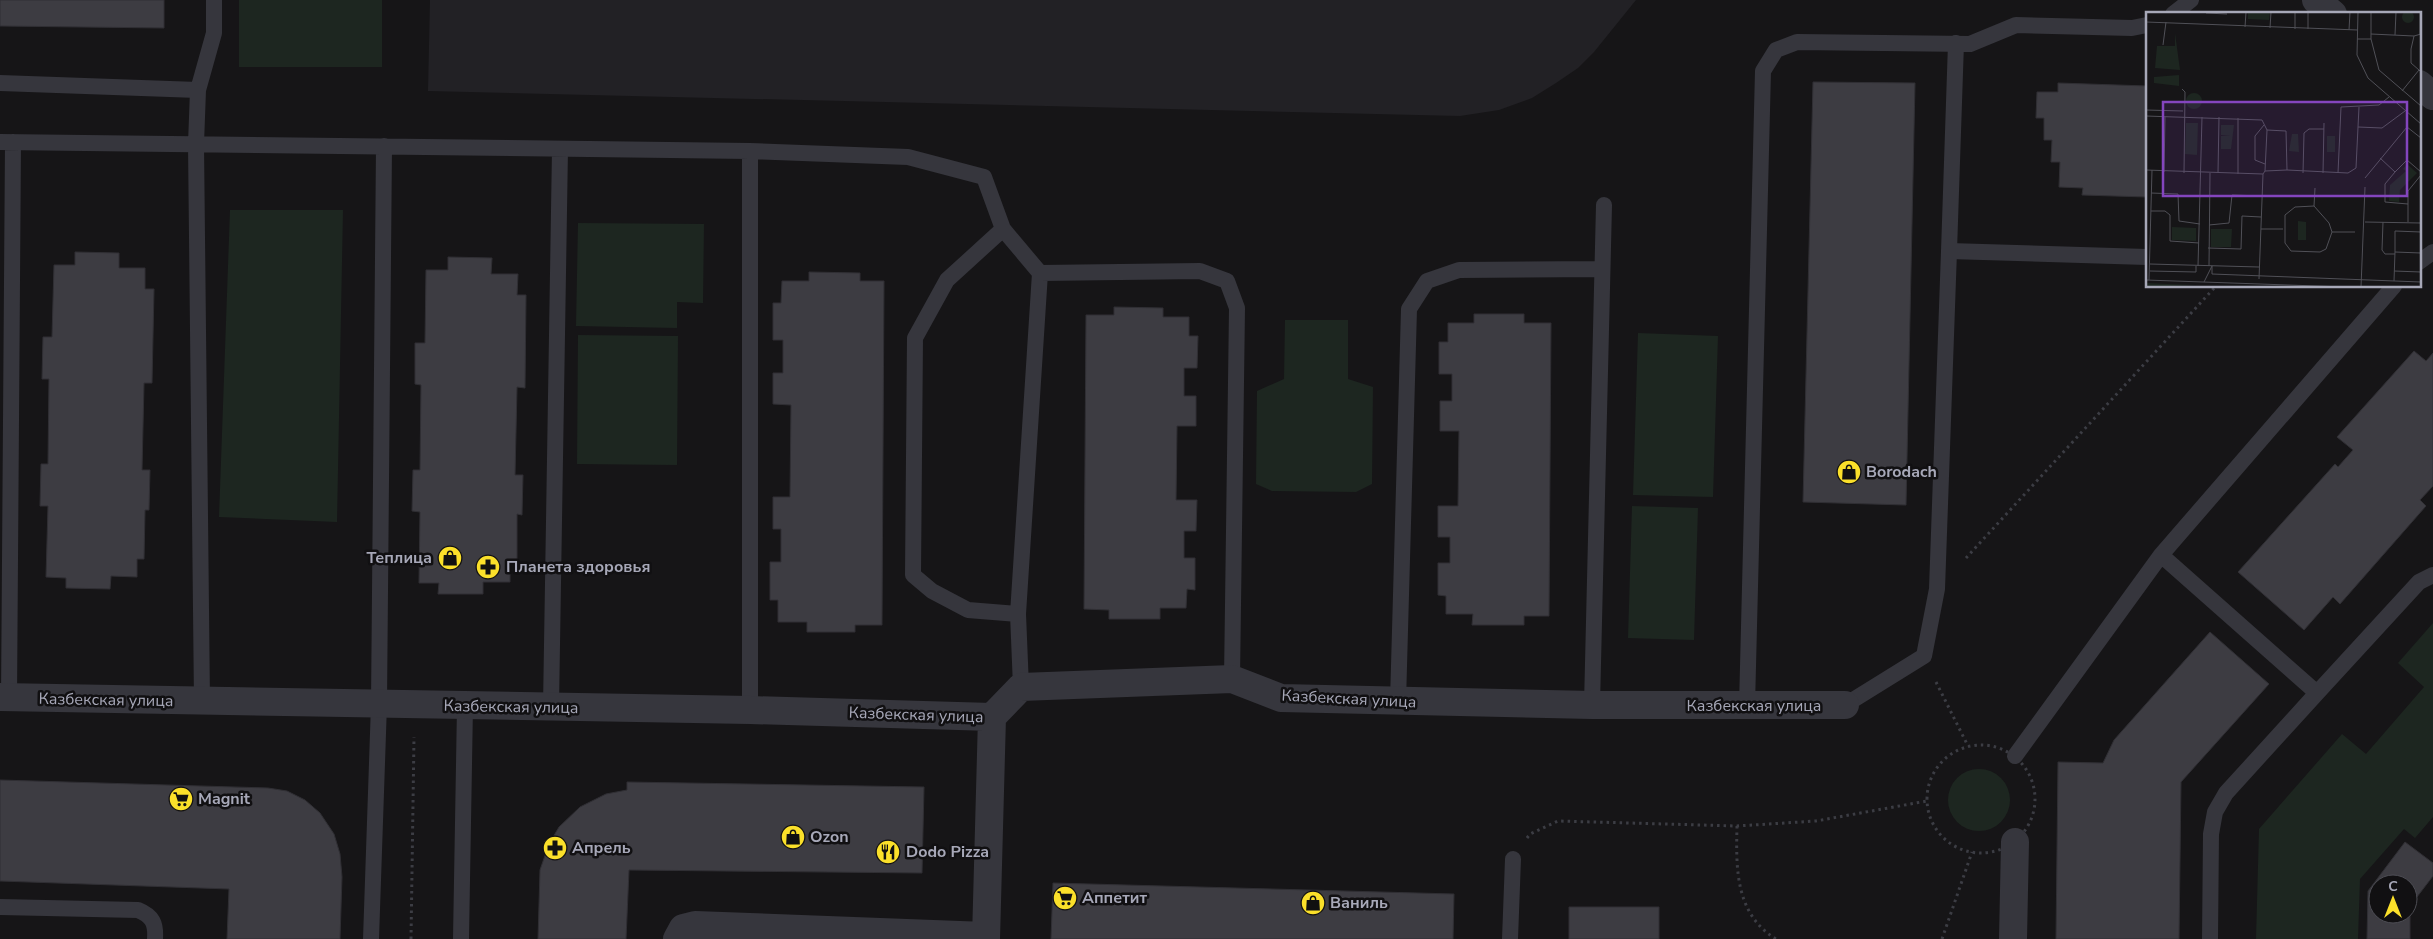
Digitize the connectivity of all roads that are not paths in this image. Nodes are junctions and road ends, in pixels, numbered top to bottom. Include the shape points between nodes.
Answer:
1 (214, 0) edge
2 (2192, 0) edge
3 (2316, 0) edge
4 (2176, 12) edge
5 (2331, 12) edge
6 (2146, 25) edge
7 (1956, 43) junction
8 (0, 83) edge
9 (2420, 85) edge
10 (198, 90) junction
11 (2433, 96) edge
12 (6, 142) edge
13 (196, 144) junction
14 (384, 146) junction
15 (560, 149) junction
16 (750, 151) junction
17 (1604, 205) dead end
18 (1003, 229) junction
19 (1949, 251) junction
20 (2433, 252) edge
21 (2146, 257) edge
22 (2420, 261) edge
23 (1602, 269) junction
24 (1040, 273) junction
25 (2392, 288) edge
26 (2161, 555) junction
27 (2433, 575) edge
28 (1018, 614) junction
29 (1232, 679) junction
30 (1020, 686) junction
31 (2316, 693) junction
32 (4, 698) edge
33 (202, 702) junction
34 (1398, 702) junction
35 (378, 704) junction
36 (1592, 705) junction
37 (466, 706) junction
38 (1747, 706) junction
39 (1845, 706) joint
40 (551, 707) junction
41 (750, 710) junction
42 (992, 717) junction
43 (2016, 756) road end
44 (2015, 842) road end
45 (1513, 859) road end
46 (0, 907) edge
47 (986, 938) edge
48 (155, 939) edge
49 (371, 939) edge
50 (461, 939) edge
51 (677, 939) edge
52 (1510, 939) edge
53 (2013, 939) edge
54 (2210, 939) edge

1 - 10 lane via 214,33
2 - 4 lane
3 - 5 street
6 - 7 lane via 2132,28 2016,25 1970,44
7 - 19 lane
7 - 38 lane via 1797,42 1776,50 1763,71
8 - 10 lane
9 - 11 street
10 - 13 lane
12 - 13 lane
12 - 32 lane
13 - 14 lane
13 - 33 lane
14 - 15 lane
14 - 35 lane
15 - 16 lane
15 - 40 lane
16 - 18 lane via 908,157 984,177
16 - 41 lane
17 - 23 lane
18 - 24 lane
18 - 28 lane via 946,280 914,338 913,575 932,591 968,610
19 - 21 lane
19 - 39 lane via 1937,590 1924,656
20 - 22 lane
23 - 34 lane via 1459,270 1427,281 1409,309
23 - 36 lane
24 - 28 lane
24 - 29 lane via 1200,271 1227,281 1237,308
25 - 26 lane
26 - 31 lane
26 - 43 lane
27 - 31 lane via 2419,582
28 - 30 lane
29 - 30 street, Казбекская улица
29 - 34 street, Казбекская улица via 1281,698
30 - 42 street, Казбекская улица
31 - 54 lane via 2226,793 2215,812 2210,834
32 - 33 street, Казбекская улица
33 - 35 street, Казбекская улица
34 - 36 street, Казбекская улица
35 - 37 street, Казбекская улица
35 - 49 lane
36 - 38 street, Казбекская улица
37 - 40 street, Казбекская улица
37 - 50 lane
38 - 39 street, Казбекская улица
40 - 41 street, Казбекская улица
41 - 42 street, Казбекская улица
42 - 47 street
44 - 53 street
45 - 52 lane
46 - 48 lane via 138,910 148,914 156,924
47 - 51 street via 695,925 683,928

